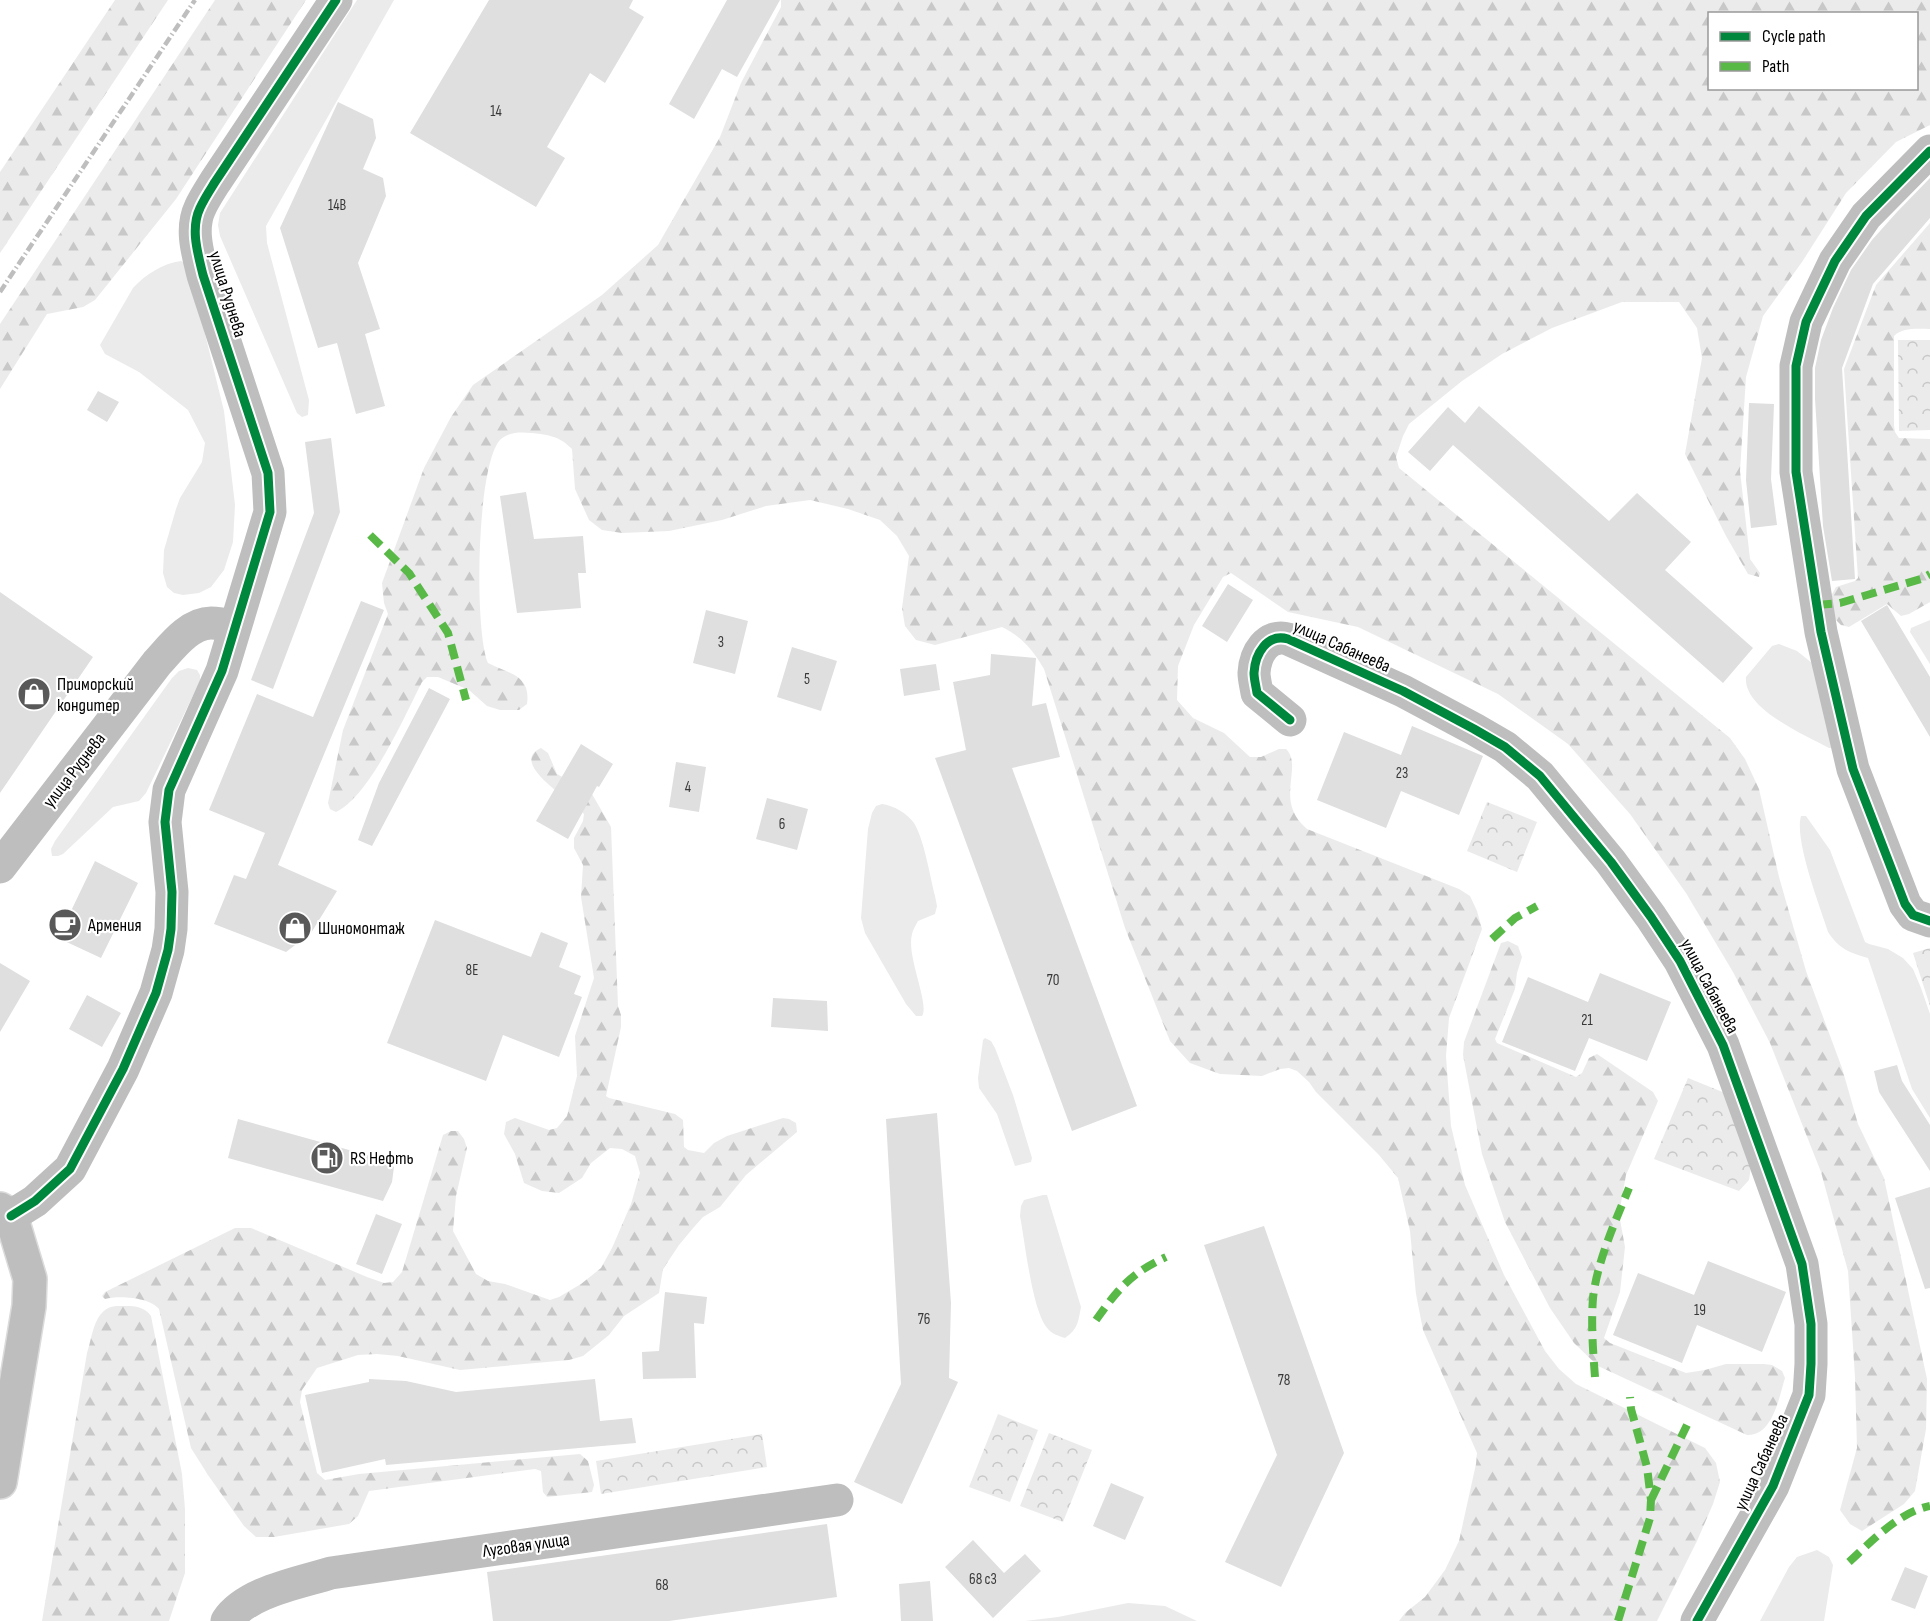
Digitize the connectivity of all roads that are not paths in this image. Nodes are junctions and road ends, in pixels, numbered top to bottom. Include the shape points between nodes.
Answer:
1 (336, 0) edge
2 (1930, 151) edge
3 (235, 627) junction
4 (1290, 720) dead end
5 (0, 867) edge
6 (1930, 921) edge
7 (5, 1212) edge
8 (0, 1482) edge
9 (837, 1500) dead end
10 (227, 1621) edge
11 (1697, 1621) edge

1 - 3 street, улица Руднева via 199,209 195,230 203,275 268,473 270,512
2 - 6 street via 1866,216 1835,261 1806,322 1796,366 1795,433 1796,472 1821,632 1853,769 1905,904 1913,915
3 - 5 street, улица Руднева via 208,623 177,641
3 - 7 street via 222,671 169,790 165,822 172,892 171,929 149,1012 70,1168 35,1202
4 - 11 street, улица Сабанеева via 1257,693 1254,674 1265,645 1280,636 1403,691 1505,747 1540,776 1645,908 1680,961 1723,1045 1802,1264 1811,1324 1811,1364 1809,1395 1773,1486
7 - 8 street via 30,1279
9 - 10 street, Луговая улица via 331,1573 256,1597 233,1612

